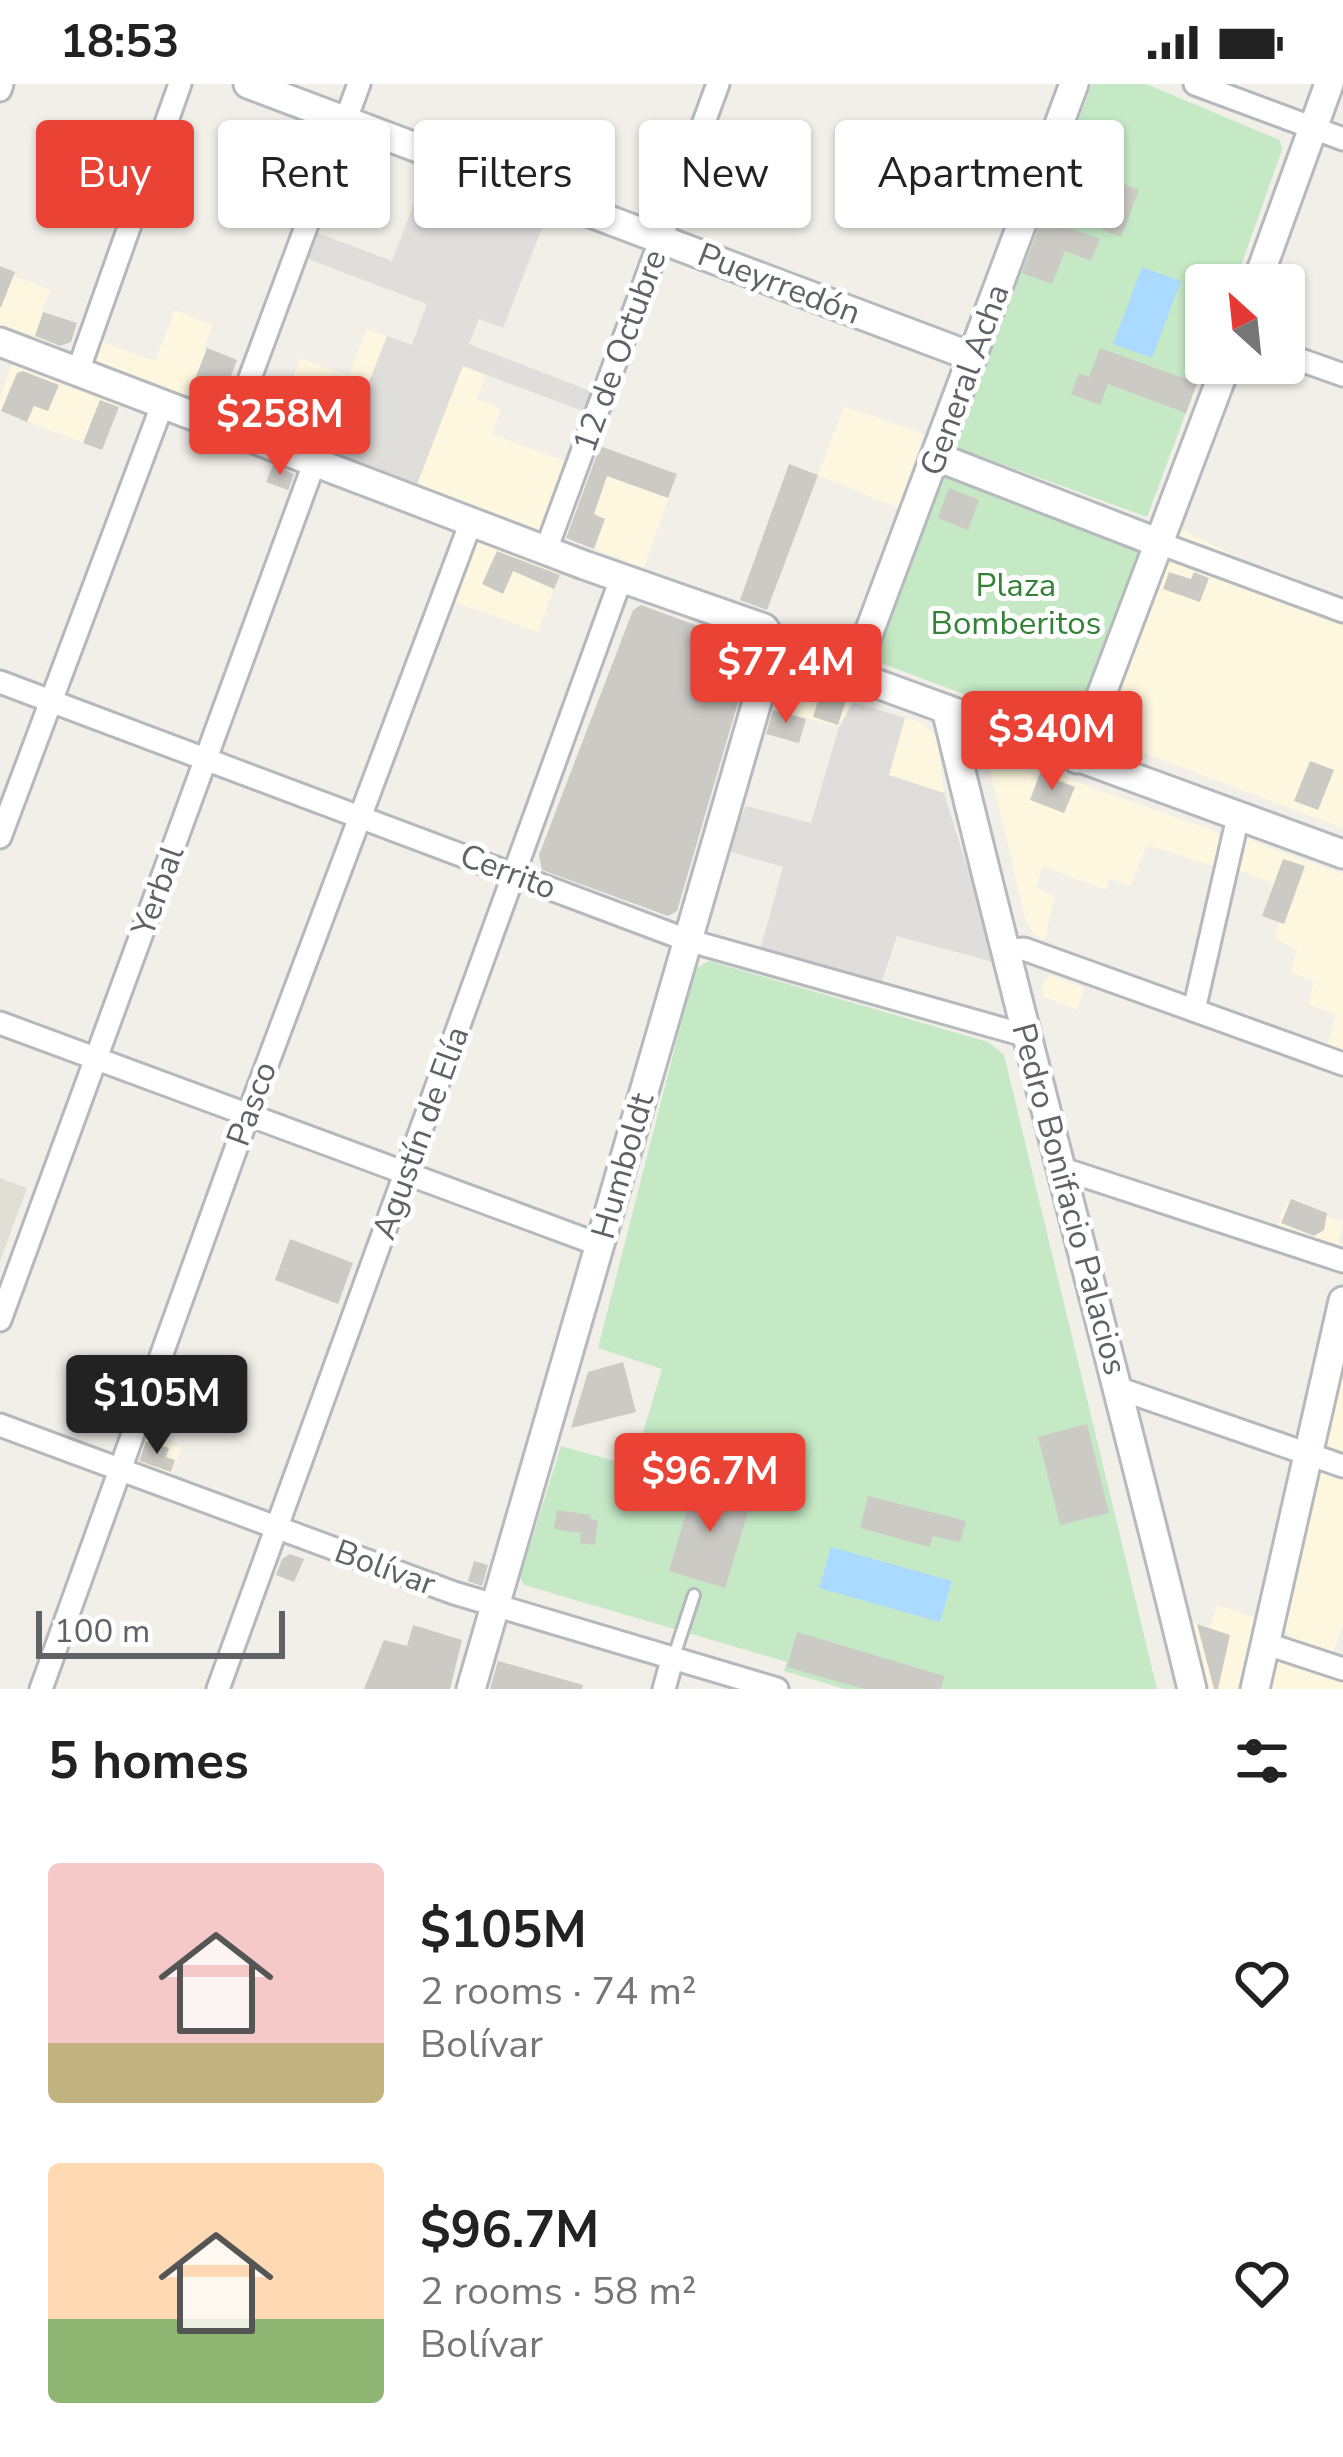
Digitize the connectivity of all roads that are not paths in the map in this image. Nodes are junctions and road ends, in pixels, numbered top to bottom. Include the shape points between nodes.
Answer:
1 (180, 84) edge
2 (248, 84) edge
3 (359, 84) edge
4 (718, 84) edge
5 (1074, 84) edge
6 (1195, 84) edge
7 (1329, 84) edge
8 (346, 120) joint
9 (1313, 128) junction
10 (390, 137) edge
11 (1343, 139) edge
12 (306, 228) edge
13 (661, 240) junction
14 (1264, 264) edge
15 (3, 351) edge
16 (973, 356) junction
17 (1305, 361) edge
18 (78, 371) junction
19 (1343, 375) edge
20 (1219, 384) edge
21 (163, 404) junction
22 (231, 429) junction
23 (937, 457) junction
24 (315, 461) junction
25 (471, 522) junction
26 (1159, 543) junction
27 (546, 550) junction
28 (622, 576) junction
29 (1343, 611) edge
30 (774, 644) junction
31 (853, 675) junction
32 (0, 682) edge
33 (50, 701) junction
34 (946, 709) junction
35 (1077, 759) junction
36 (206, 760) junction
37 (361, 817) junction
38 (1238, 817) junction
39 (0, 837) edge
40 (1343, 854) edge
41 (514, 875) junction
42 (687, 940) junction
43 (1004, 951) junction
44 (1194, 1010) junction
45 (0, 1023) edge
46 (1024, 1035) junction
47 (97, 1059) junction
48 (1343, 1064) edge
49 (248, 1115) junction
50 (1060, 1168) junction
51 (407, 1173) junction
52 (600, 1245) junction
53 (1343, 1261) edge
54 (1343, 1301) edge
55 (0, 1320) edge
56 (1120, 1390) junction
57 (0, 1425) edge
58 (1308, 1454) junction
59 (1343, 1466) edge
60 (122, 1470) junction
61 (276, 1529) junction
62 (694, 1594) dead end
63 (495, 1605) junction
64 (1267, 1644) junction
65 (673, 1660) junction
66 (1343, 1669) edge
67 (41, 1689) edge
68 (218, 1689) edge
69 (471, 1689) edge
70 (664, 1689) edge
71 (777, 1689) edge
72 (1192, 1689) edge
73 (1256, 1689) edge

1 - 18 street
2 - 8 street, Pueyrredón
3 - 8 street
4 - 13 street, 12 de Octubre
5 - 16 street, General Acha
6 - 9 street
7 - 9 street
9 - 11 street
9 - 14 street
10 - 13 street, Pueyrredón
12 - 22 street
13 - 16 street, Pueyrredón
13 - 27 street, 12 de Octubre
15 - 18 street
16 - 23 street, General Acha
17 - 19 street
18 - 21 street
20 - 26 street
21 - 22 street
21 - 33 street
22 - 24 street
23 - 26 street
23 - 31 street, General Acha
24 - 25 street
24 - 36 street, Yerbal
25 - 27 street
25 - 37 street, Pasco
26 - 29 street
26 - 35 street
27 - 28 street
28 - 30 street via 764,628
28 - 41 street, Agustín de Elía
30 - 31 street
30 - 42 street, Humboldt
31 - 34 street
32 - 33 street, Cerrito
33 - 36 street, Cerrito
33 - 39 street
34 - 35 street
34 - 43 street, Pedro Bonifacio Palacios
35 - 38 street
36 - 37 street, Cerrito
36 - 47 street, Yerbal
37 - 41 street, Cerrito
37 - 49 street, Pasco
38 - 40 street
38 - 44 street
41 - 42 street, Cerrito
41 - 51 street, Agustín de Elía
42 - 46 street, Cerrito
42 - 52 street, Humboldt
43 - 44 street via 1024,950
43 - 46 street, Pedro Bonifacio Palacios
44 - 48 street
45 - 47 street
46 - 50 street, Pedro Bonifacio Palacios
47 - 49 street
47 - 55 street, Yerbal
49 - 51 street
49 - 60 street, Pasco
50 - 53 street
50 - 56 street, Pedro Bonifacio Palacios
51 - 52 street
51 - 61 street, Agustín de Elía
52 - 63 street, Humboldt
54 - 58 street
56 - 58 street
56 - 72 street, Pedro Bonifacio Palacios
57 - 60 street, Bolívar
58 - 59 street
58 - 64 street
60 - 61 street, Bolívar
60 - 67 street, Pasco
61 - 63 street, Bolívar
61 - 68 street, Agustín de Elía
62 - 65 lane
63 - 65 street, Bolívar
63 - 69 street, Humboldt
64 - 66 street
64 - 73 street
65 - 70 street
65 - 71 street, Bolívar

